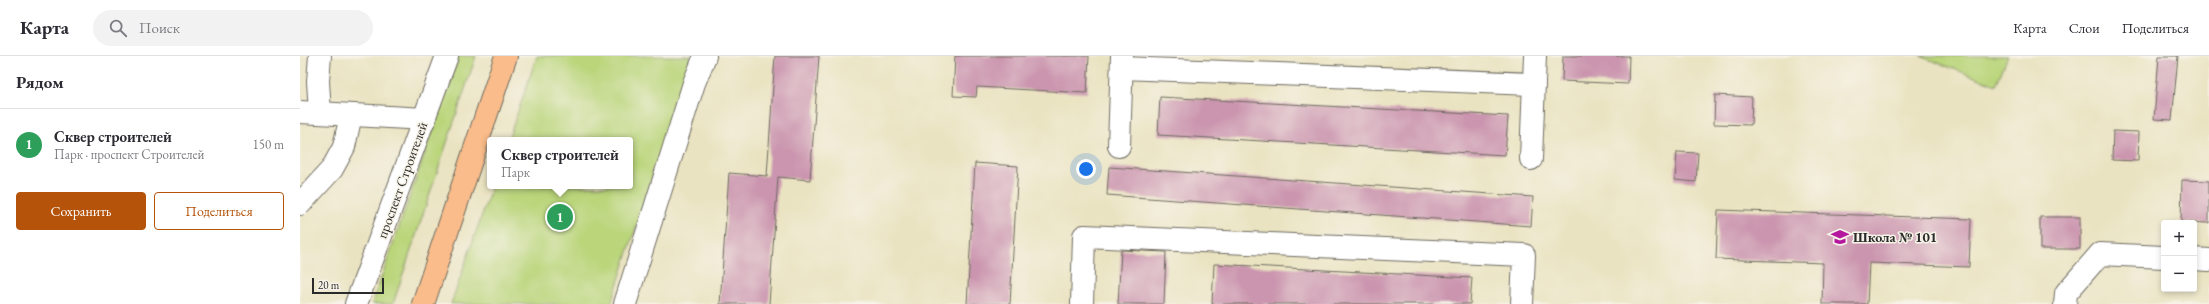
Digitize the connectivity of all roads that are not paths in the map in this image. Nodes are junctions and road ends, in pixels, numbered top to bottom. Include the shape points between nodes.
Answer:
1 (320, 56) edge
2 (447, 56) edge
3 (506, 56) edge
4 (705, 56) edge
5 (1535, 56) edge
6 (1122, 62) edge
7 (1534, 84) junction
8 (310, 113) edge
9 (351, 115) junction
10 (425, 119) junction
11 (1119, 146) dead end
12 (1531, 160) dead end
13 (300, 204) edge
14 (2161, 257) edge
15 (2197, 259) edge
16 (2209, 260) edge
17 (356, 304) edge
18 (423, 304) edge
19 (625, 304) edge
20 (1082, 304) edge
21 (1522, 304) edge
22 (2065, 304) edge

1 - 8 street via 318,81
2 - 10 street, проспект Строителей
3 - 18 main road
4 - 19 street via 694,83
5 - 7 street
6 - 7 street
6 - 11 street
7 - 12 street
8 - 9 street
9 - 10 street
9 - 13 street via 344,147 332,169
10 - 17 street, проспект Строителей
14 - 22 street via 2100,254 2066,293
15 - 16 street
20 - 21 street via 1084,236 1524,255

